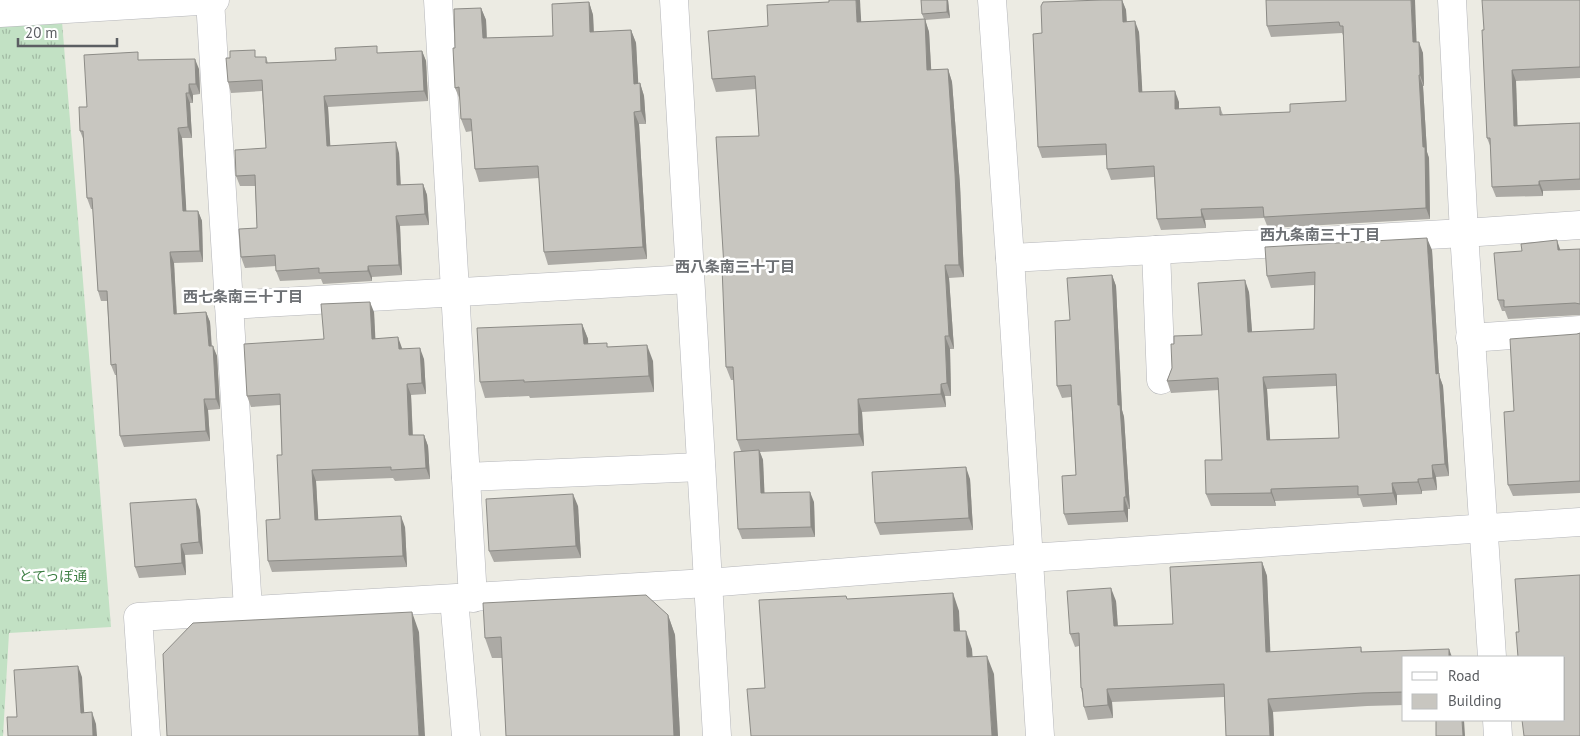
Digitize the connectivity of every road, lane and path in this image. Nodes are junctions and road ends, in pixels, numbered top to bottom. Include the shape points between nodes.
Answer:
1 (210, 0) edge
2 (215, 0) edge
3 (438, 0) edge
4 (674, 0) edge
5 (992, 0) edge
6 (1452, 0) edge
7 (0, 13) edge
8 (1580, 225) edge
9 (1464, 233) junction
10 (1156, 250) junction
11 (1010, 258) junction
12 (690, 279) junction
13 (455, 293) junction
14 (229, 305) junction
15 (1580, 330) edge
16 (1470, 338) junction
17 (1161, 380) dead end
18 (701, 467) junction
19 (466, 477) junction
20 (1580, 522) edge
21 (1482, 528) junction
22 (1029, 558) junction
23 (708, 583) junction
24 (464, 598) junction
25 (248, 609) junction
26 (1492, 656) edge
27 (1496, 721) edge
28 (146, 736) edge
29 (466, 736) edge
30 (717, 736) edge
31 (1040, 736) edge
32 (1498, 736) edge

1 - 2 street
1 - 7 street
1 - 14 street
3 - 13 street
4 - 12 street
5 - 11 street
6 - 9 street
8 - 9 street
9 - 10 street
9 - 16 street
10 - 11 street
10 - 17 street
11 - 22 street
12 - 13 street
12 - 18 street
13 - 14 street
13 - 19 street
14 - 25 street
15 - 16 street
16 - 21 street
18 - 19 street
18 - 23 street
19 - 24 street
20 - 21 street
21 - 22 street
21 - 26 street
22 - 23 street
22 - 31 street
23 - 24 street
23 - 30 street
24 - 25 street
24 - 29 street
25 - 28 street via 138,617
27 - 32 street

